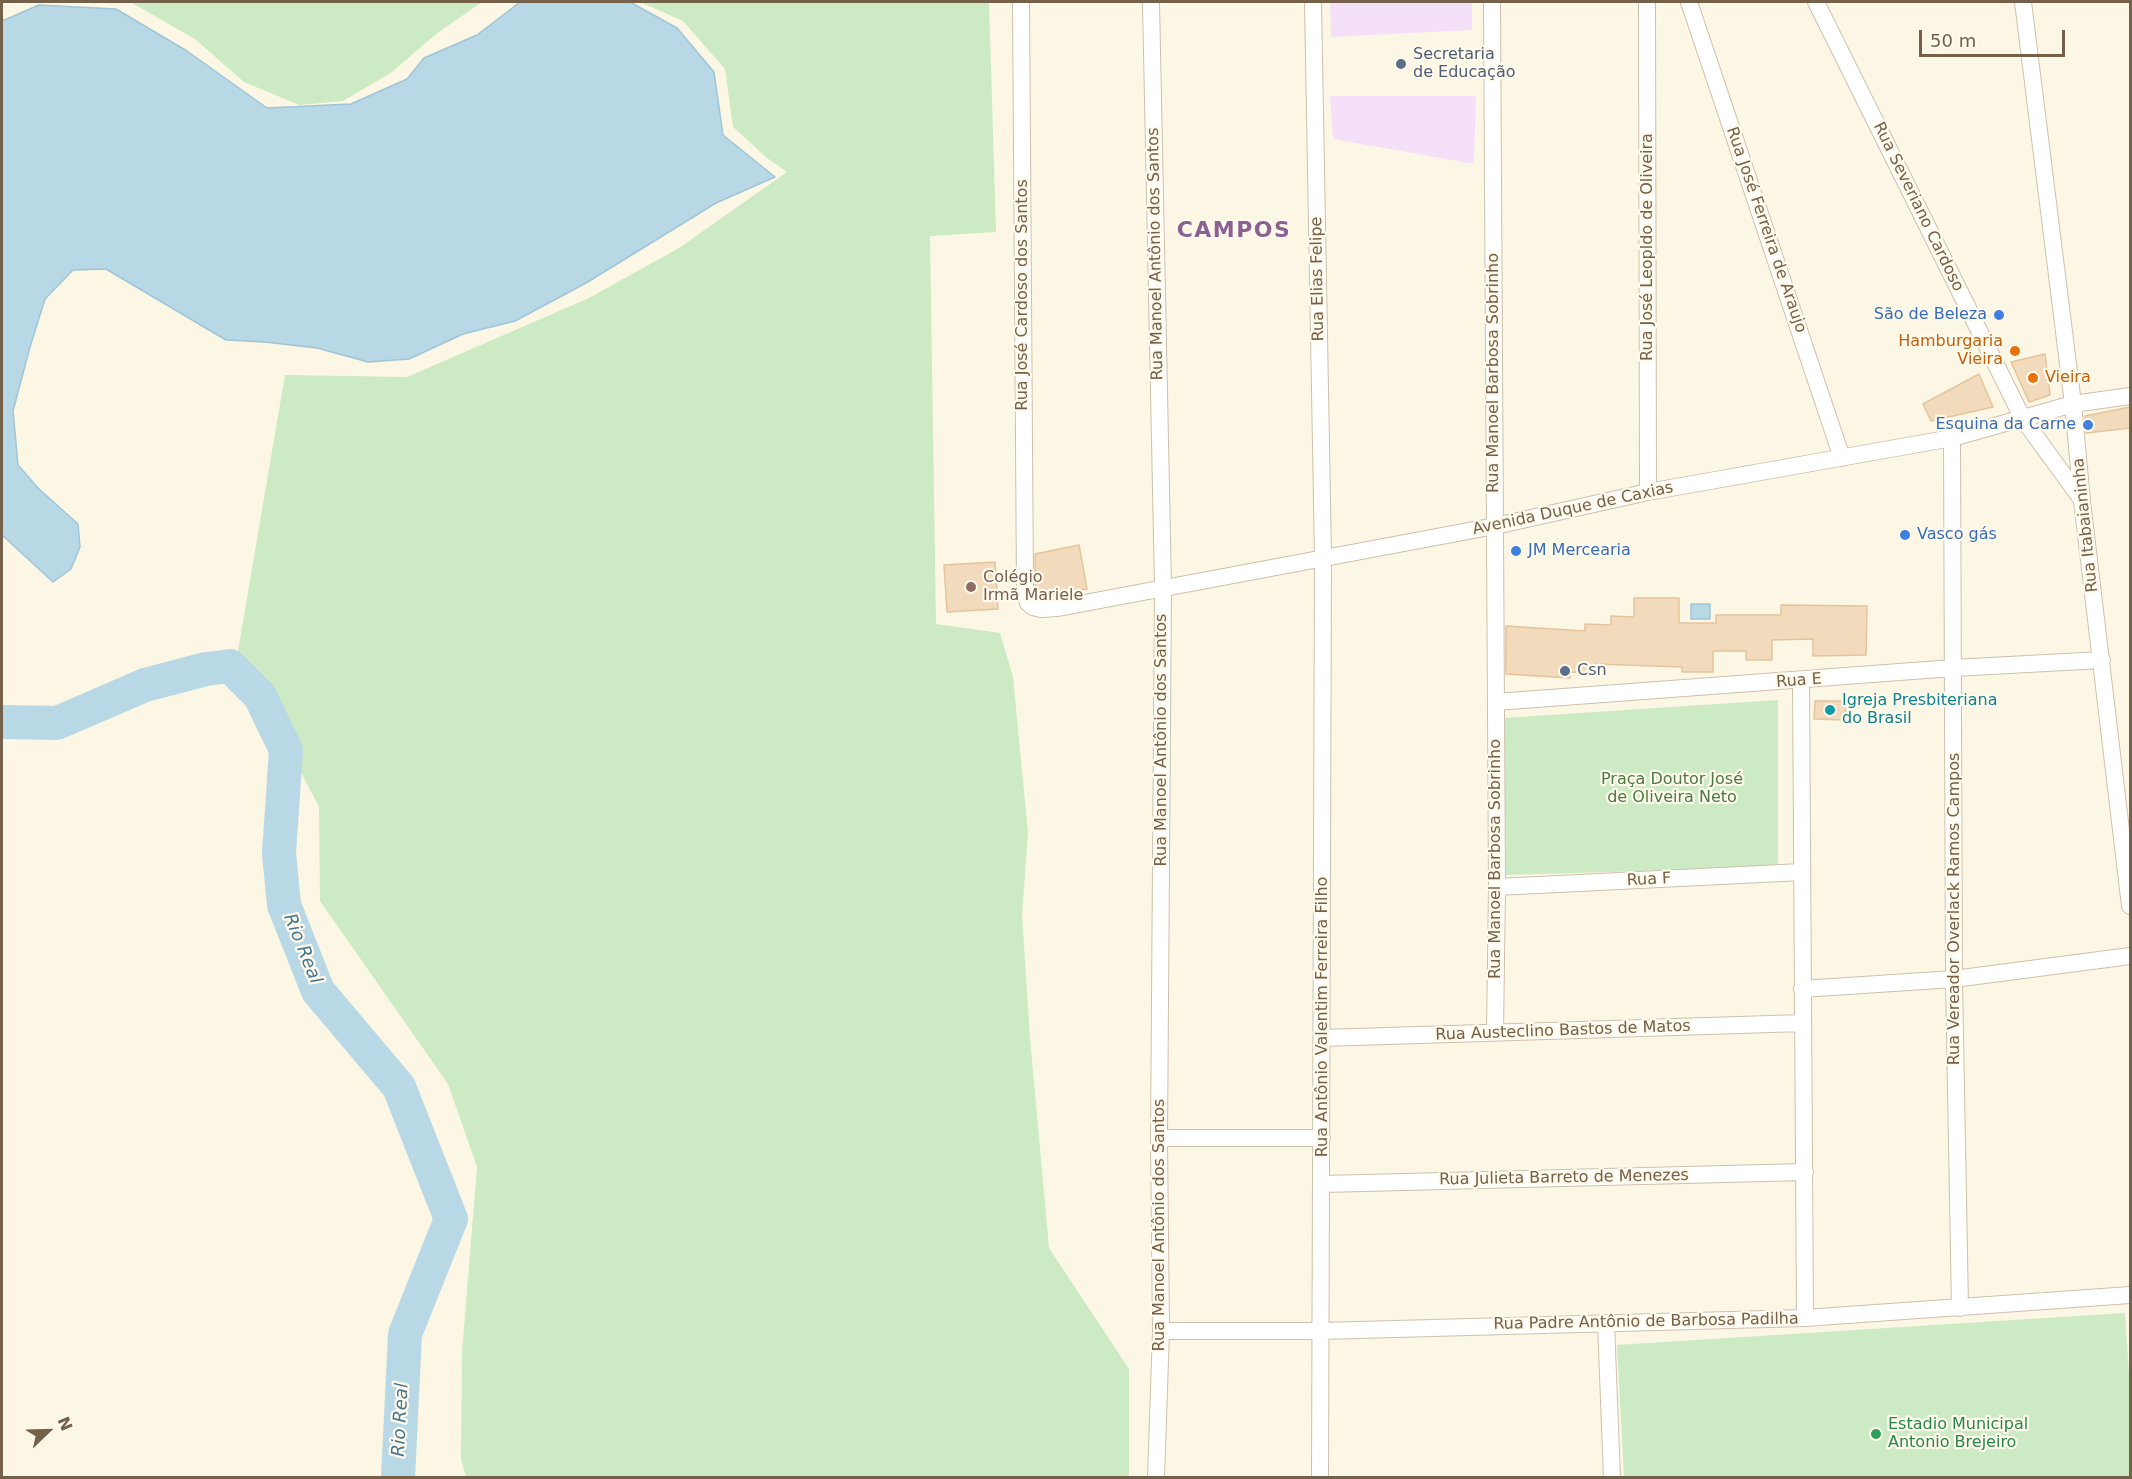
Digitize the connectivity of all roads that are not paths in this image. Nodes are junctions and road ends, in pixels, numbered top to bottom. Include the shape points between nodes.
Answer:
1 (1021, 2) edge
2 (1151, 2) edge
3 (1313, 2) edge
4 (1492, 2) edge
5 (1647, 2) edge
6 (1689, 2) edge
7 (1816, 2) edge
8 (2023, 2) edge
9 (2130, 396) edge
10 (2073, 404) junction
11 (2023, 419) junction
12 (1952, 438) junction
13 (1842, 458) junction
14 (1648, 492) junction
15 (2082, 501) junction
16 (1495, 526) junction
17 (1323, 557) junction
18 (1163, 587) junction
19 (1025, 589) joint
20 (2102, 660) junction
21 (1953, 668) junction
22 (1801, 681) junction
23 (1496, 702) junction
24 (2122, 769) edge
25 (1802, 872) junction
26 (1497, 887) junction
27 (2130, 906) edge
28 (2130, 956) edge
29 (1954, 979) junction
30 (1802, 989) junction
31 (1803, 1023) junction
32 (1495, 1033) junction
33 (1323, 1038) junction
34 (1159, 1138) junction
35 (1322, 1138) junction
36 (1805, 1172) junction
37 (1323, 1184) junction
38 (2130, 1295) edge
39 (1960, 1308) junction
40 (1805, 1318) junction
41 (1606, 1323) junction
42 (1161, 1331) junction
43 (1321, 1331) junction
44 (1156, 1478) edge
45 (1320, 1478) edge
46 (1612, 1478) edge

1 - 19 street, Rua José Cardoso dos Santos
2 - 18 street, Rua Manoel Antônio dos Santos
3 - 17 street, Rua Elias Felipe
4 - 16 street, Rua Manoel Barbosa Sobrinho
5 - 14 street, Rua José Leopldo de Oliveira
6 - 13 street, Rua José Ferreira de Araujo
7 - 11 street, Rua Severiano Cardoso
8 - 10 street, Rua Itabaianinha
9 - 10 street, Avenida Duque de Caxias
10 - 11 street, Avenida Duque de Caxias
10 - 15 street, Rua Itabaianinha
11 - 12 street, Avenida Duque de Caxias
11 - 15 street, Rua Severiano Cardoso
12 - 13 street, Avenida Duque de Caxias
12 - 21 street, Rua Vereador Overlack Ramos Campos
13 - 14 street, Avenida Duque de Caxias
14 - 16 street, Avenida Duque de Caxias
15 - 20 street, Rua Itabaianinha
16 - 17 street, Avenida Duque de Caxias
16 - 23 street, Rua Manoel Barbosa Sobrinho
17 - 18 street, Avenida Duque de Caxias
17 - 33 street, Rua Antônio Valentim Ferreira Filho
18 - 19 street, Avenida Duque de Caxias via 1041,609 1028,603
18 - 34 street, Rua Manoel Antônio dos Santos
20 - 21 street, Rua E
20 - 24 street, Rua Itabaianinha
21 - 22 street, Rua E
21 - 29 street, Rua Vereador Overlack Ramos Campos
22 - 23 street, Rua E
22 - 25 street
23 - 26 street, Rua Manoel Barbosa Sobrinho
24 - 27 street, Rua Itabaianinha
25 - 26 street, Rua F
25 - 30 street
26 - 32 street, Rua Manoel Barbosa Sobrinho
28 - 29 street
29 - 30 street
29 - 39 street, Rua Vereador Overlack Ramos Campos
30 - 31 street
31 - 32 street, Rua Austeclino Bastos de Matos
31 - 36 street
32 - 33 street, Rua Austeclino Bastos de Matos
33 - 35 street, Rua Antônio Valentim Ferreira Filho
34 - 35 street
34 - 42 street, Rua Manoel Antônio dos Santos
35 - 37 street, Rua Antônio Valentim Ferreira Filho
36 - 37 street, Rua Julieta Barreto de Menezes
36 - 40 street
37 - 43 street, Rua Antônio Valentim Ferreira Filho
38 - 39 street, Rua Padre Antônio de Barbosa Padilha
39 - 40 street, Rua Padre Antônio de Barbosa Padilha
40 - 41 street, Rua Padre Antônio de Barbosa Padilha
41 - 43 street, Rua Padre Antônio de Barbosa Padilha
41 - 46 street
42 - 43 street, Rua Padre Antônio de Barbosa Padilha
42 - 44 street, Rua Manoel Antônio dos Santos
43 - 45 street, Rua Antônio Valentim Ferreira Filho

